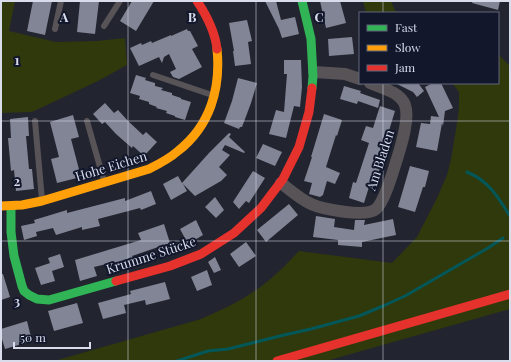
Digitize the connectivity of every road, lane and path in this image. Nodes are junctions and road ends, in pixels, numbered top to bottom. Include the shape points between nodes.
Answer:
1 (61, 1) edge
2 (120, 1) edge
3 (197, 1) edge
4 (302, 1) edge
5 (104, 26) dead end
6 (55, 29) dead end
7 (314, 72) junction
8 (153, 75) dead end
9 (359, 78) edge
10 (372, 84) edge
11 (215, 96) junction
12 (87, 121) dead end
13 (35, 122) dead end
14 (104, 182) junction
15 (281, 183) junction
16 (42, 201) junction
17 (1, 206) edge
18 (11, 206) junction
19 (510, 294) edge
20 (276, 361) edge

1 - 6 lane
2 - 5 lane
3 - 11 street, Hohe Eichen via 210,22 216,42 218,80
4 - 7 street, Krumme Stücke via 309,29
7 - 9 street
7 - 15 street, Krumme Stücke via 312,100 305,132 296,156
8 - 11 lane
10 - 15 street, Am Bladen via 396,94 405,105 406,118 390,182 376,209 359,213 326,209 304,200
11 - 14 street, Hohe Eichen via 211,110 194,137 172,157 149,169
12 - 14 lane
13 - 16 lane
14 - 16 street, Hohe Eichen
15 - 18 street, Krumme Stücke via 246,223 200,254 170,266 49,300 32,297 22,286 14,259 10,226
16 - 18 street, Hohe Eichen
17 - 18 street, Hohe Eichen
19 - 20 street

